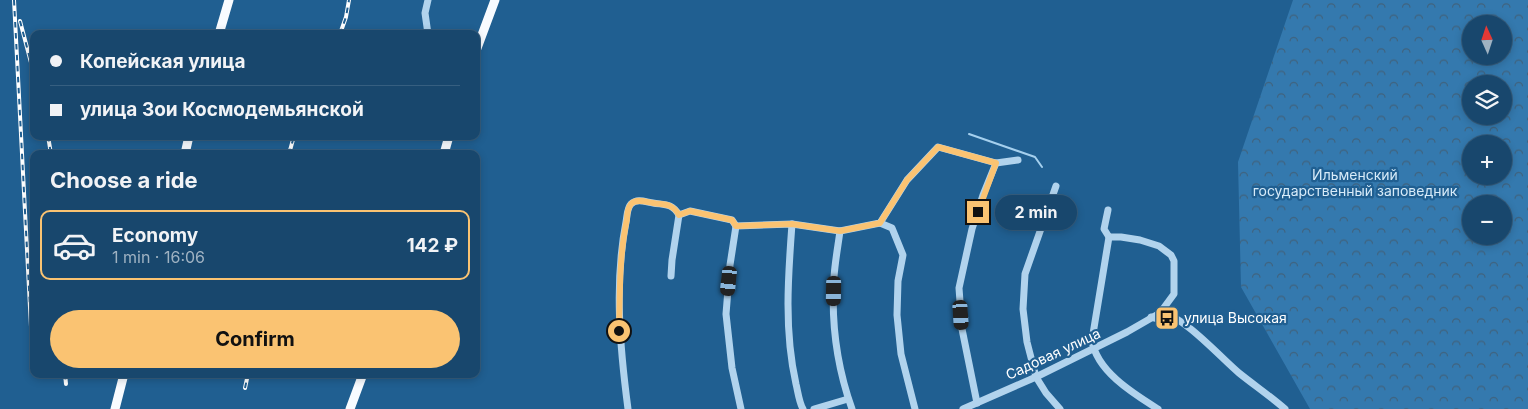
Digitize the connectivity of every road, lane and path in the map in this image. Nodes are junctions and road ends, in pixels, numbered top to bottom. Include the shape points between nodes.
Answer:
1 (229, 0) edge
2 (428, 0) edge
3 (494, 0) edge
4 (220, 30) edge
5 (427, 30) edge
6 (480, 40) edge
7 (1018, 160) dead end
8 (996, 163) junction
9 (1056, 186) dead end
10 (1108, 210) dead end
11 (679, 215) junction
12 (880, 223) junction
13 (792, 224) junction
14 (736, 226) junction
15 (840, 231) junction
16 (1109, 238) junction
17 (671, 276) dead end
18 (1160, 312) junction
19 (1151, 317) junction
20 (1174, 317) junction
21 (1093, 348) junction
22 (1036, 377) junction
23 (123, 378) edge
24 (362, 378) edge
25 (848, 399) junction
26 (979, 402) junction
27 (115, 409) edge
28 (350, 409) edge
29 (628, 409) edge
30 (741, 409) edge
31 (803, 409) edge
32 (814, 409) edge
33 (852, 409) edge
34 (915, 409) edge
35 (963, 409) edge
36 (986, 409) edge
37 (1060, 409) edge
38 (1158, 409) edge
39 (1284, 409) edge

1 - 4 main road
2 - 5 street via 425,13
3 - 6 main road
7 - 8 street
8 - 12 street via 938,147 907,180
8 - 26 street via 972,229 959,288 962,329
9 - 22 street via 1025,274 1023,309
10 - 16 street via 1104,229
11 - 14 street via 690,211 732,220
11 - 17 street
11 - 29 street via 675,208 638,200 629,208 622,240 619,331
12 - 15 street
12 - 34 street via 892,228 902,255 897,315 901,354
13 - 14 street
13 - 15 street
13 - 31 street via 787,281 790,361
14 - 30 street via 726,314
15 - 25 street via 834,276 834,320 836,348
16 - 18 street via 1140,240 1159,246 1171,255 1174,261 1174,294
16 - 21 street
18 - 19 street, Садовая улица
18 - 20 street
19 - 20 street via 1170,322
19 - 21 street, Садовая улица
20 - 39 street
21 - 22 street, Садовая улица
21 - 38 street via 1126,389
22 - 26 street, Садовая улица
22 - 37 street
23 - 27 main road
24 - 28 main road
25 - 32 street
25 - 33 street
26 - 35 street, Садовая улица
26 - 36 street

